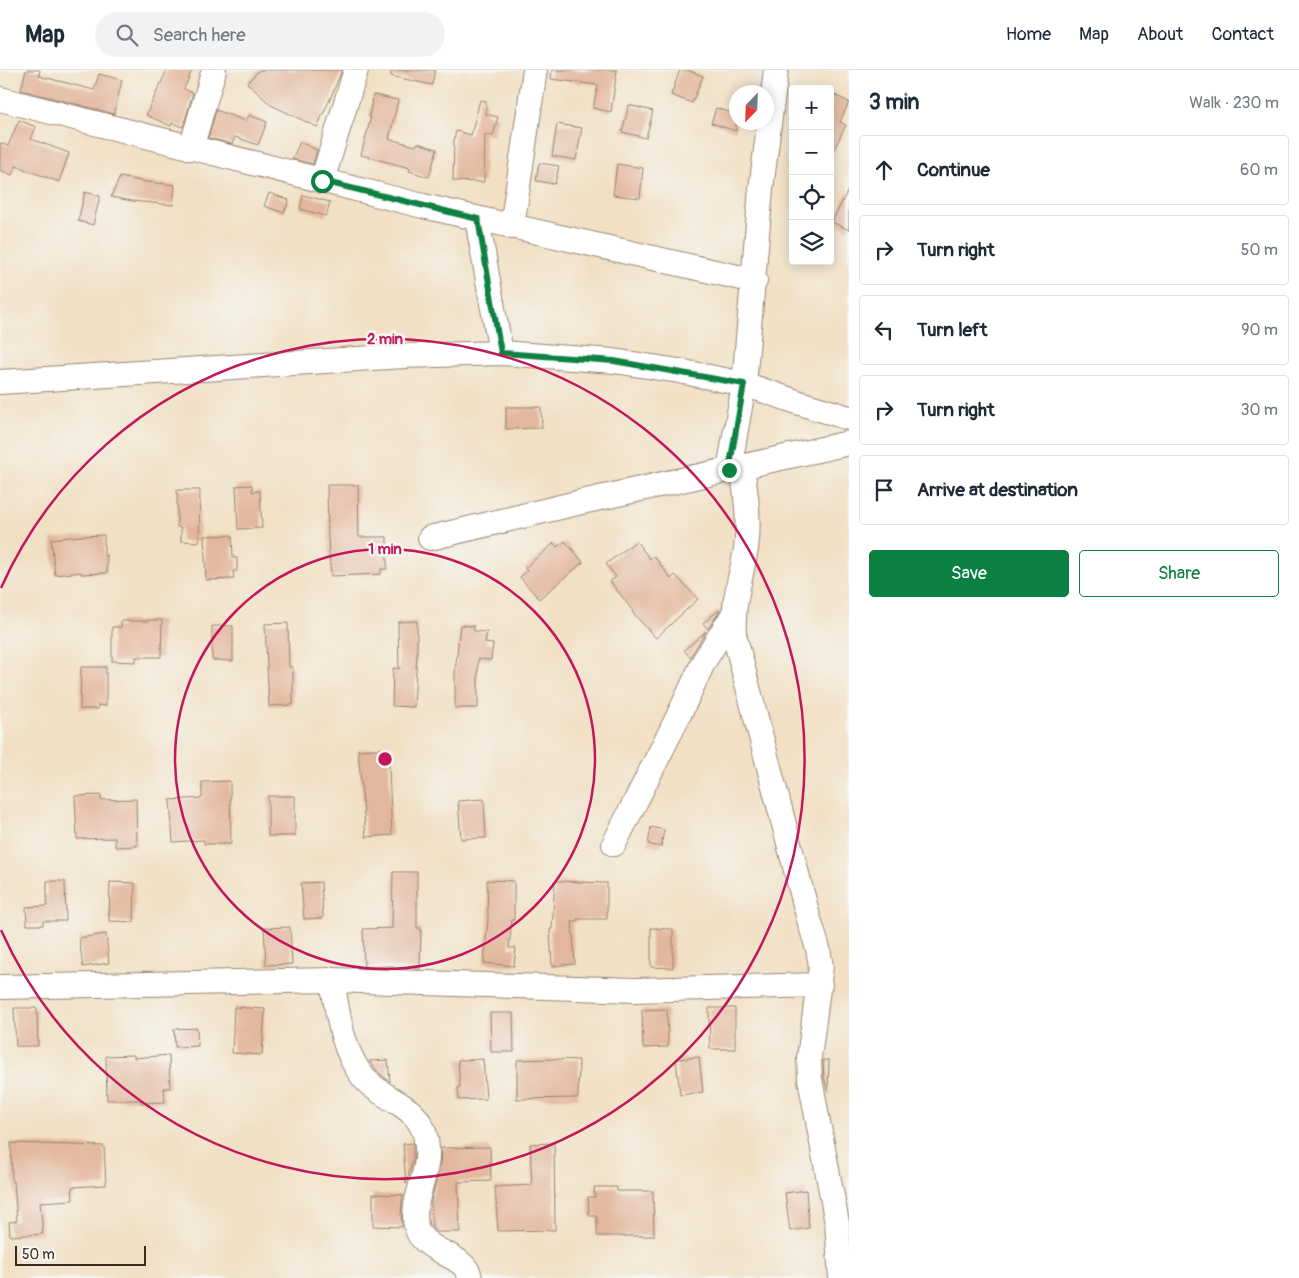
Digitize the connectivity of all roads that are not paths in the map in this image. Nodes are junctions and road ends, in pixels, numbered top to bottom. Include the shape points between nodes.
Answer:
1 (214, 70) edge
2 (356, 70) edge
3 (535, 70) edge
4 (776, 70) edge
5 (0, 99) edge
6 (191, 148) junction
7 (322, 181) junction
8 (478, 219) junction
9 (512, 227) junction
10 (754, 281) junction
11 (501, 353) junction
12 (0, 382) edge
13 (744, 384) junction
14 (849, 418) edge
15 (849, 443) edge
16 (735, 468) junction
17 (430, 538) dead end
18 (733, 616) junction
19 (614, 844) dead end
20 (332, 980) junction
21 (820, 986) junction
22 (0, 987) edge
23 (470, 1278) edge
24 (841, 1278) edge

1 - 6 street
2 - 7 street
3 - 9 street
4 - 10 street via 761,189
5 - 6 street
6 - 7 street
7 - 8 street
8 - 9 street
8 - 11 street
9 - 10 street
10 - 13 street
11 - 12 street via 404,356
11 - 13 street via 614,361
13 - 14 street
13 - 16 street
15 - 16 street
16 - 17 street
16 - 18 street via 748,529
18 - 19 street via 704,661
18 - 21 street via 734,634 818,949
20 - 21 street via 635,990
20 - 22 street
20 - 23 street via 346,1046 357,1068 375,1088 410,1111 421,1123 426,1137 427,1163 416,1199 417,1230 423,1240 462,1264
21 - 24 street via 809,1058 810,1079 837,1223

